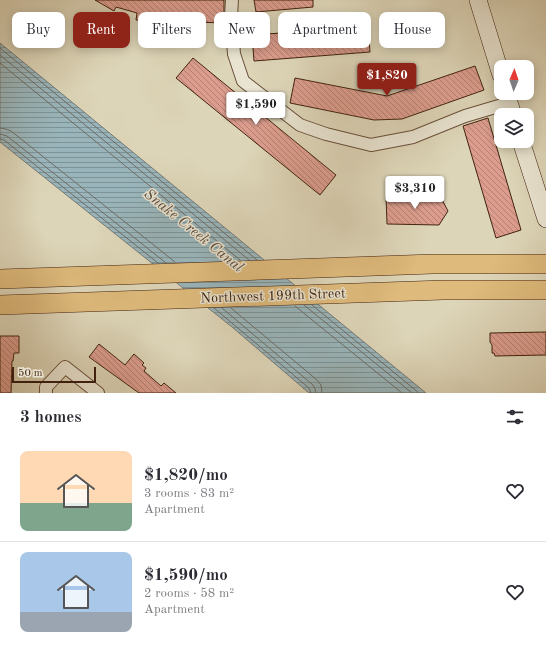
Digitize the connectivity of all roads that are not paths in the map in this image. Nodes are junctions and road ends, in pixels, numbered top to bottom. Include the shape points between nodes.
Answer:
1 (232, 0) edge
2 (478, 0) edge
3 (496, 60) edge
4 (510, 104) edge
5 (523, 148) edge
6 (546, 219) edge
7 (546, 264) edge
8 (0, 279) edge
9 (546, 290) edge
10 (0, 305) edge
11 (46, 393) edge
12 (98, 393) edge

1 - 4 street via 234,54 243,81 300,125 371,145 413,137 465,116
2 - 3 street
5 - 6 street
7 - 8 main road, Northwest 199th Street via 433,264
9 - 10 main road, Northwest 199th Street via 318,293
11 - 12 street via 46,388 65,367

